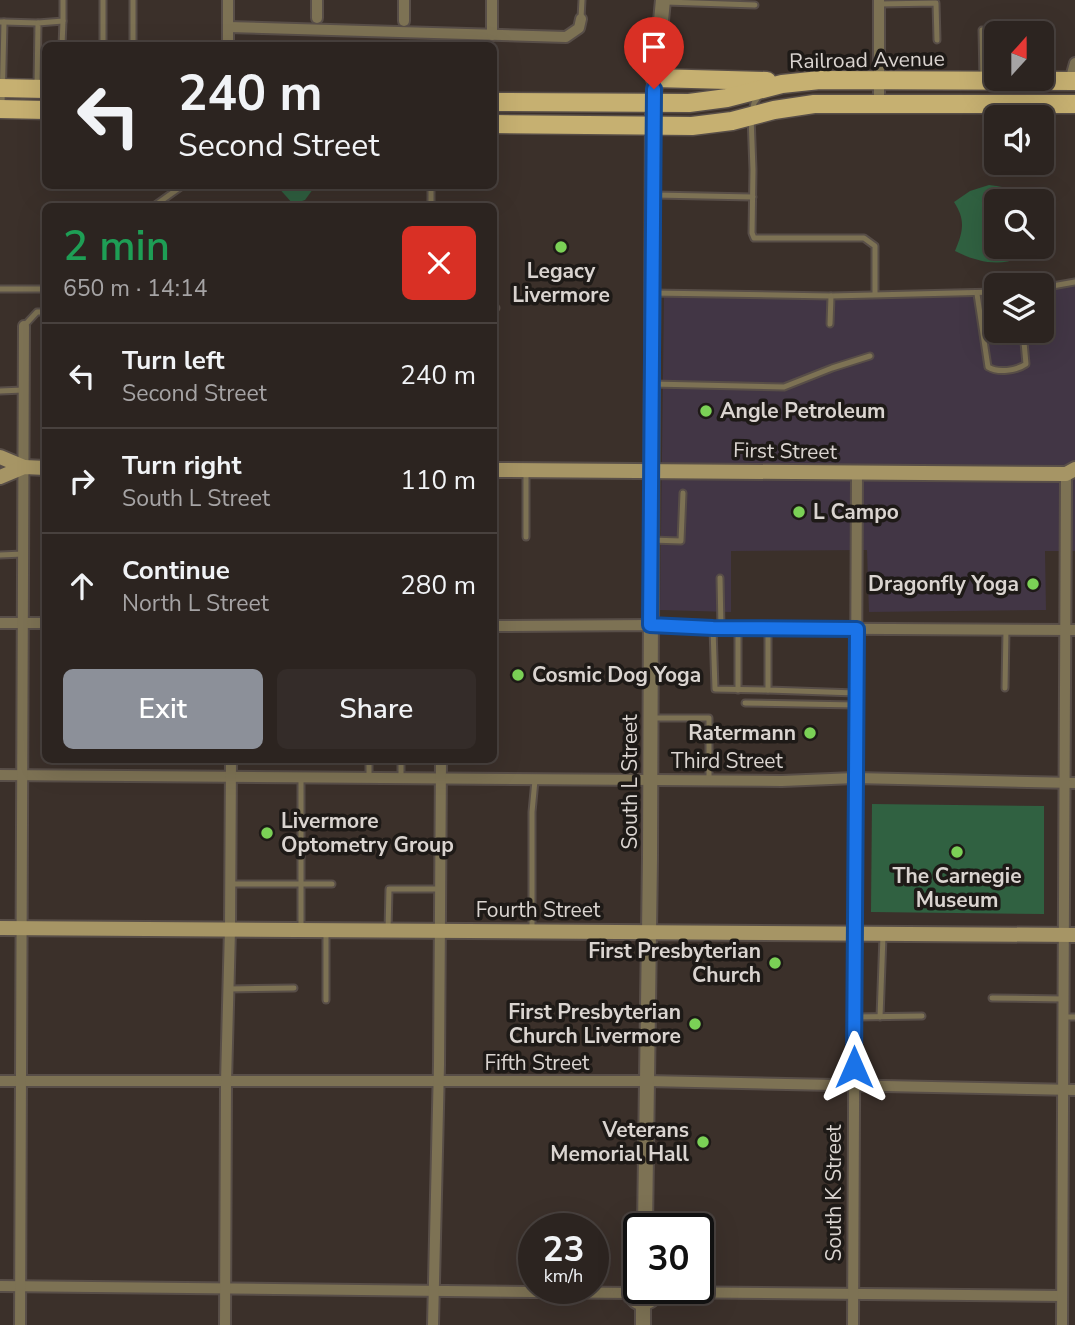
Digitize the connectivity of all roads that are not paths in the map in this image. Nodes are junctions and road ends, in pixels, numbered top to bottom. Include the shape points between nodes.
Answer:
1 (63, 0) edge
2 (103, 0) edge
3 (133, 0) edge
4 (228, 0) edge
5 (317, 0) edge
6 (404, 0) edge
7 (492, 0) edge
8 (582, 0) edge
9 (663, 1) edge
10 (879, 2) edge
11 (755, 5) dead end
12 (317, 18) dead end
13 (581, 19) joint
14 (63, 21) junction
15 (404, 21) dead end
16 (2, 22) edge
17 (37, 23) junction
18 (228, 27) junction
19 (982, 30) dead end
20 (492, 35) junction
21 (428, 40) edge
22 (937, 40) dead end
23 (62, 42) edge
24 (103, 42) edge
25 (133, 42) edge
26 (228, 42) edge
27 (1, 52) edge
28 (1075, 63) edge
29 (655, 78) junction
30 (879, 80) junction
31 (984, 81) joint
32 (1054, 81) edge
33 (1072, 81) edge
34 (802, 82) junction
35 (1, 88) edge
36 (41, 88) edge
37 (764, 88) junction
38 (497, 102) edge
39 (879, 103) junction
40 (653, 104) junction
41 (1075, 104) edge
42 (1, 109) edge
43 (42, 110) edge
44 (751, 116) junction
45 (497, 124) edge
46 (653, 126) junction
47 (178, 189) edge
48 (653, 195) junction
49 (753, 197) junction
50 (158, 203) edge
51 (1075, 282) edge
52 (1054, 286) edge
53 (0, 289) edge
54 (42, 289) edge
55 (653, 293) junction
56 (977, 293) junction
57 (984, 293) edge
58 (875, 294) junction
59 (831, 296) junction
60 (42, 312) edge
61 (830, 324) dead end
62 (24, 326) joint
63 (984, 340) edge
64 (984, 343) edge
65 (1024, 343) edge
66 (870, 356) dead end
67 (652, 384) junction
68 (23, 390) junction
69 (0, 391) edge
70 (0, 457) edge
71 (24, 467) junction
72 (42, 468) edge
73 (497, 470) edge
74 (652, 470) junction
75 (526, 471) junction
76 (1070, 471) edge
77 (858, 473) junction
78 (0, 477) edge
79 (682, 493) dead end
80 (526, 537) dead end
81 (651, 540) junction
82 (23, 554) junction
83 (0, 555) edge
84 (720, 578) dead end
85 (0, 623) edge
86 (22, 623) junction
87 (42, 623) edge
88 (650, 625) junction
89 (497, 626) edge
90 (717, 628) junction
91 (737, 628) junction
92 (768, 628) junction
93 (857, 629) junction
94 (1006, 630) junction
95 (1070, 630) edge
96 (1005, 688) dead end
97 (738, 690) junction
98 (768, 690) junction
99 (856, 693) junction
100 (745, 703) dead end
101 (856, 705) junction
102 (651, 718) junction
103 (231, 763) edge
104 (369, 763) edge
105 (401, 763) edge
106 (440, 763) edge
107 (0, 775) edge
108 (22, 775) junction
109 (231, 777) junction
110 (301, 777) junction
111 (369, 778) junction
112 (401, 778) junction
113 (440, 778) junction
114 (855, 778) junction
115 (535, 779) junction
116 (650, 780) junction
117 (709, 780) junction
118 (1070, 783) edge
119 (231, 884) junction
120 (301, 884) junction
121 (332, 884) dead end
122 (440, 889) junction
123 (0, 928) edge
124 (21, 928) junction
125 (230, 929) junction
126 (301, 930) junction
127 (326, 930) junction
128 (388, 930) junction
129 (440, 931) junction
130 (532, 931) junction
131 (650, 932) junction
132 (855, 934) junction
133 (883, 934) junction
134 (1069, 935) edge
135 (294, 988) dead end
136 (229, 989) junction
137 (992, 998) dead end
138 (1063, 999) junction
139 (326, 1000) dead end
140 (922, 1016) dead end
141 (855, 1017) junction
142 (880, 1017) junction
143 (1069, 1017) edge
144 (0, 1081) edge
145 (20, 1081) junction
146 (226, 1082) junction
147 (438, 1082) junction
148 (648, 1082) junction
149 (854, 1086) junction
150 (1063, 1090) junction
151 (1075, 1090) edge
152 (645, 1213) edge
153 (0, 1286) edge
154 (20, 1286) junction
155 (623, 1288) edge
156 (226, 1290) junction
157 (432, 1290) junction
158 (714, 1291) edge
159 (853, 1294) junction
160 (1062, 1296) junction
161 (643, 1304) edge
162 (20, 1325) edge
163 (225, 1325) edge
164 (433, 1325) edge
165 (643, 1325) edge
166 (853, 1325) edge
167 (1062, 1325) edge

1 - 14 lane
2 - 24 lane
3 - 25 lane
4 - 18 street
5 - 12 street
6 - 15 street
7 - 20 street
8 - 13 lane
9 - 11 lane
9 - 29 street, South L Street
10 - 22 lane via 936,3
10 - 30 street
13 - 20 street via 579,28 566,37
14 - 17 lane
14 - 23 lane
16 - 17 lane
16 - 27 lane
17 - 36 lane
18 - 21 street
18 - 26 street
19 - 31 lane
20 - 21 street
27 - 35 lane
28 - 33 street
29 - 34 main road
29 - 40 street, South L Street
30 - 31 main road, Railroad Avenue
30 - 34 main road, Railroad Avenue
30 - 39 street
32 - 33 main road, Railroad Avenue
34 - 37 main road, Railroad Avenue
35 - 36 main road
35 - 42 lane
37 - 40 main road, Railroad Avenue via 711,101
37 - 44 lane
38 - 40 main road, Railroad Avenue
39 - 41 main road, Railroad Avenue
39 - 44 main road, Railroad Avenue via 814,104
40 - 46 street, South L Street
42 - 43 main road
44 - 46 main road, Railroad Avenue via 713,124
44 - 49 lane
45 - 46 main road, Railroad Avenue
46 - 48 street, South L Street
47 - 50 lane
48 - 49 lane
48 - 55 street, South L Street
49 - 58 lane via 754,238 871,241 875,246
51 - 52 lane
53 - 54 lane
55 - 59 lane
55 - 67 street, South L Street
56 - 57 lane
56 - 58 lane
56 - 63 lane
58 - 59 lane
59 - 61 lane
60 - 62 lane
62 - 68 street
64 - 65 lane via 988,367 994,371 1020,369 1026,364
66 - 67 lane via 784,387
67 - 74 street, South L Street
68 - 69 lane
68 - 71 street
70 - 71 main road
71 - 72 main road
71 - 78 main road
71 - 82 street
73 - 75 main road, First Street
74 - 75 main road, First Street
74 - 77 main road, First Street
74 - 81 street, South L Street
75 - 80 lane
76 - 77 main road, First Street
76 - 95 street
77 - 93 street, South K Street
79 - 81 lane via 681,541
81 - 88 street, South L Street
82 - 83 lane
82 - 86 street
84 - 90 lane
85 - 86 street
86 - 87 street
86 - 108 street
88 - 89 street
88 - 90 street
88 - 102 street, South L Street
90 - 91 street
90 - 97 lane via 715,689
91 - 92 street
91 - 97 lane
92 - 93 street
92 - 98 lane
93 - 94 street
93 - 99 street, South K Street
94 - 95 street
94 - 96 lane
95 - 118 street
97 - 98 lane
98 - 99 lane
99 - 101 street, South K Street
100 - 101 lane
101 - 114 street, South K Street
102 - 116 street, South L Street
102 - 117 lane via 709,718
103 - 109 street
104 - 111 lane
105 - 112 lane
106 - 113 street
107 - 108 street, Third Street
108 - 109 street, Third Street
108 - 124 street
109 - 110 street, Third Street
109 - 119 street
110 - 111 street, Third Street
110 - 120 lane
111 - 112 street, Third Street
112 - 113 street, Third Street
113 - 115 street, Third Street
113 - 122 street
114 - 117 street, Third Street
114 - 118 street, Third Street
114 - 132 street, South K Street
115 - 116 street, Third Street
115 - 130 lane
116 - 117 street, Third Street
116 - 131 street, South L Street
118 - 134 street
119 - 120 lane
119 - 125 street
120 - 121 lane
120 - 126 lane
122 - 128 lane via 389,889
122 - 129 street
123 - 124 main road, Fourth Street
124 - 125 main road, Fourth Street
124 - 145 street
125 - 126 main road, Fourth Street
125 - 136 street
126 - 127 main road, Fourth Street
127 - 128 main road, Fourth Street
127 - 139 lane
128 - 129 main road, Fourth Street
129 - 130 main road, Fourth Street
129 - 147 street
130 - 131 main road, Fourth Street
131 - 132 main road, Fourth Street
131 - 148 street, South L Street
132 - 133 main road, Fourth Street
132 - 141 street, South K Street
133 - 134 main road, Fourth Street
133 - 142 lane
134 - 138 street
135 - 136 lane
136 - 146 street
137 - 138 lane
138 - 143 street
140 - 142 lane
141 - 142 lane
141 - 149 street, South K Street
143 - 150 street
144 - 145 street, Fifth Street
145 - 146 street, Fifth Street
145 - 154 street
146 - 147 street, Fifth Street
146 - 156 street
147 - 148 street, Fifth Street
147 - 157 street
148 - 149 street, Fifth Street
148 - 152 street, South L Street
149 - 150 street, Fifth Street
149 - 159 street, South K Street
150 - 151 street, Fifth Street
150 - 160 street
153 - 154 street
154 - 156 street
154 - 162 street
155 - 157 street
156 - 157 street
156 - 163 street
157 - 164 street
158 - 159 street
159 - 160 street
159 - 166 street, South K Street
160 - 167 street
161 - 165 street

